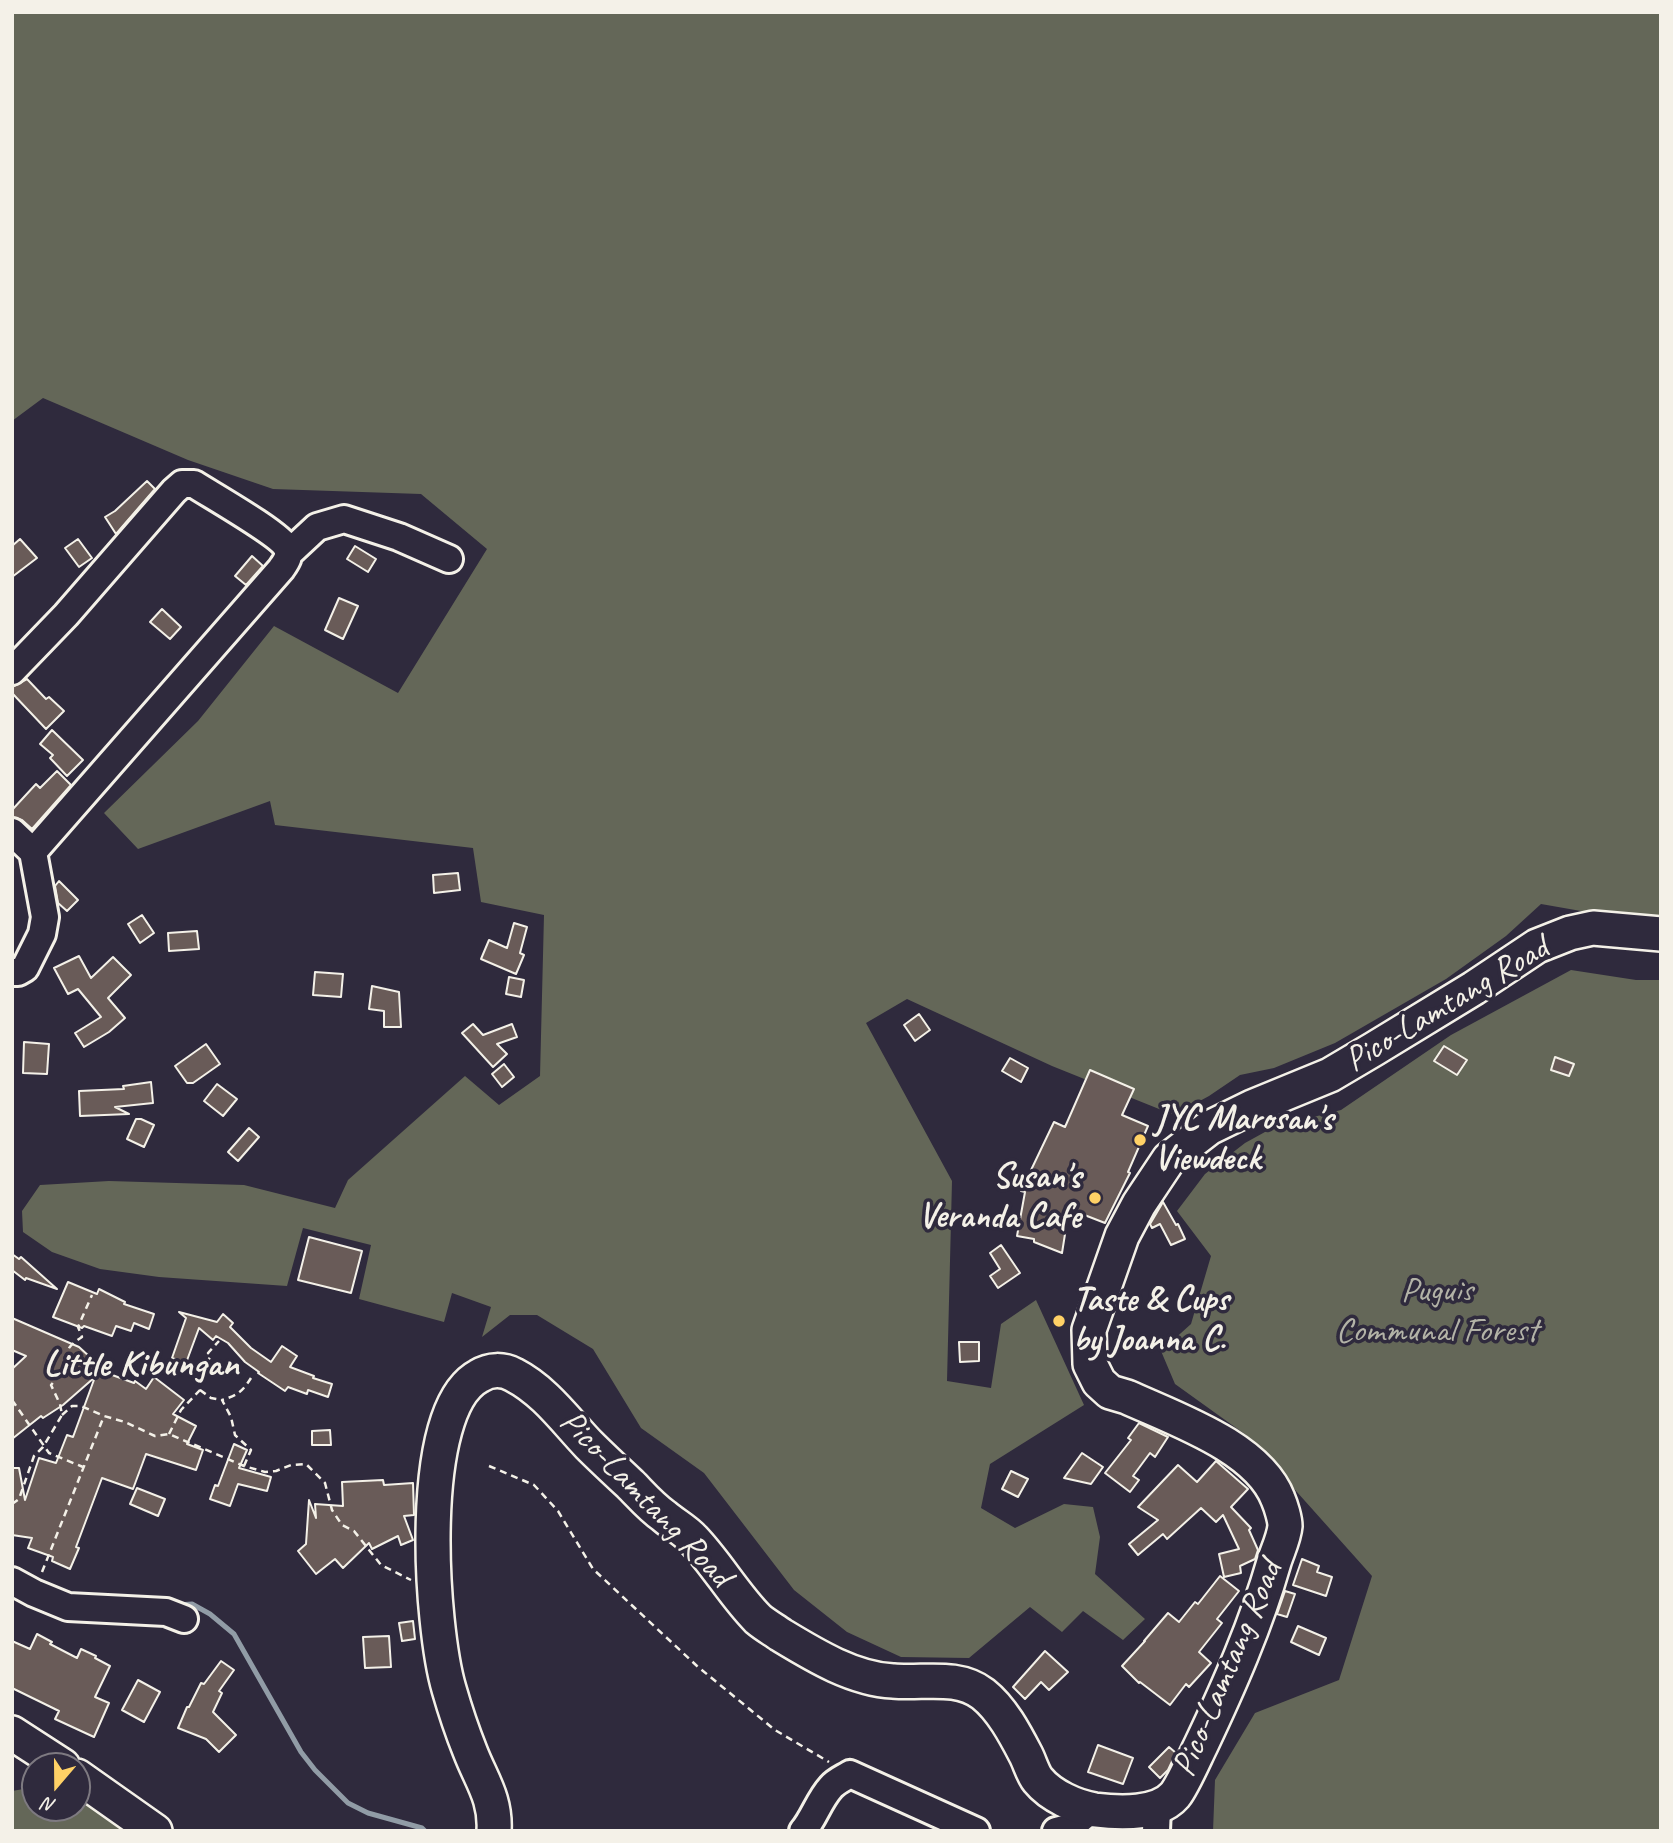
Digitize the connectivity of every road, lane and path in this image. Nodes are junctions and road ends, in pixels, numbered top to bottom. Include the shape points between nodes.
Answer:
1 (288, 554) junction
2 (450, 559) dead end
3 (12, 671) edge
4 (12, 832) edge
5 (33, 852) junction
6 (1661, 934) edge
7 (12, 972) edge
8 (92, 1295) dead end
9 (219, 1341) dead end
10 (251, 1378) dead end
11 (200, 1390) junction
12 (12, 1400) edge
13 (222, 1400) junction
14 (62, 1415) junction
15 (104, 1416) junction
16 (169, 1434) junction
17 (43, 1447) junction
18 (489, 1465) dead end
19 (244, 1466) junction
20 (83, 1467) junction
21 (12, 1504) edge
22 (40, 1577) dead end
23 (12, 1581) edge
24 (434, 1585) junction
25 (184, 1619) dead end
26 (12, 1733) edge
27 (41, 1752) edge
28 (850, 1774) junction
29 (91, 1786) edge
30 (1092, 1810) junction
31 (1157, 1819) edge
32 (155, 1831) edge
33 (494, 1831) edge
34 (803, 1831) edge
35 (976, 1831) edge
36 (1056, 1831) edge

1 - 2 street via 317,527 344,519
1 - 3 street via 287,547 267,530 194,484 182,484
1 - 5 street via 281,569
4 - 5 street
5 - 7 street via 44,927 25,968
6 - 31 main road, Pico-Lamtang Road via 1593,928 1537,946 1330,1075 1209,1128 1169,1159 1139,1204 1122,1236 1088,1330 1090,1364 1098,1382 1110,1392 1225,1443 1260,1470 1278,1497 1285,1526 1267,1588 1226,1692 1175,1796
8 - 14 path via 78,1327 82,1338 70,1346 69,1364 51,1385
9 - 11 path via 197,1376
10 - 13 path via 243,1391
11 - 13 path
11 - 16 path via 181,1410
12 - 17 path
13 - 19 path via 235,1435 251,1450
14 - 15 path via 72,1406 81,1406
14 - 17 path
15 - 16 path via 155,1436
15 - 20 path
16 - 19 path
17 - 20 path
17 - 21 path via 34,1456 19,1499
18 - 28 path via 534,1485 558,1511 593,1569 696,1666 775,1730
19 - 24 path via 265,1472 306,1464 325,1483 332,1510 342,1525 354,1531 381,1565 412,1581
20 - 22 path
23 - 25 street via 68,1606 166,1612
24 - 30 main road, Pico-Lamtang Road via 433,1519 444,1432 462,1389 473,1378 488,1371 505,1371 531,1386 660,1513 691,1537 760,1621 857,1674 890,1681 971,1686 1001,1714 1039,1781 1062,1799
24 - 33 main road, Pico-Lamtang Road via 447,1685 471,1756 489,1792
26 - 27 main road
28 - 34 street via 832,1785
28 - 35 street
29 - 32 main road
30 - 31 main road, Pico-Lamtang Road via 1133,1811
30 - 36 street via 1072,1827

